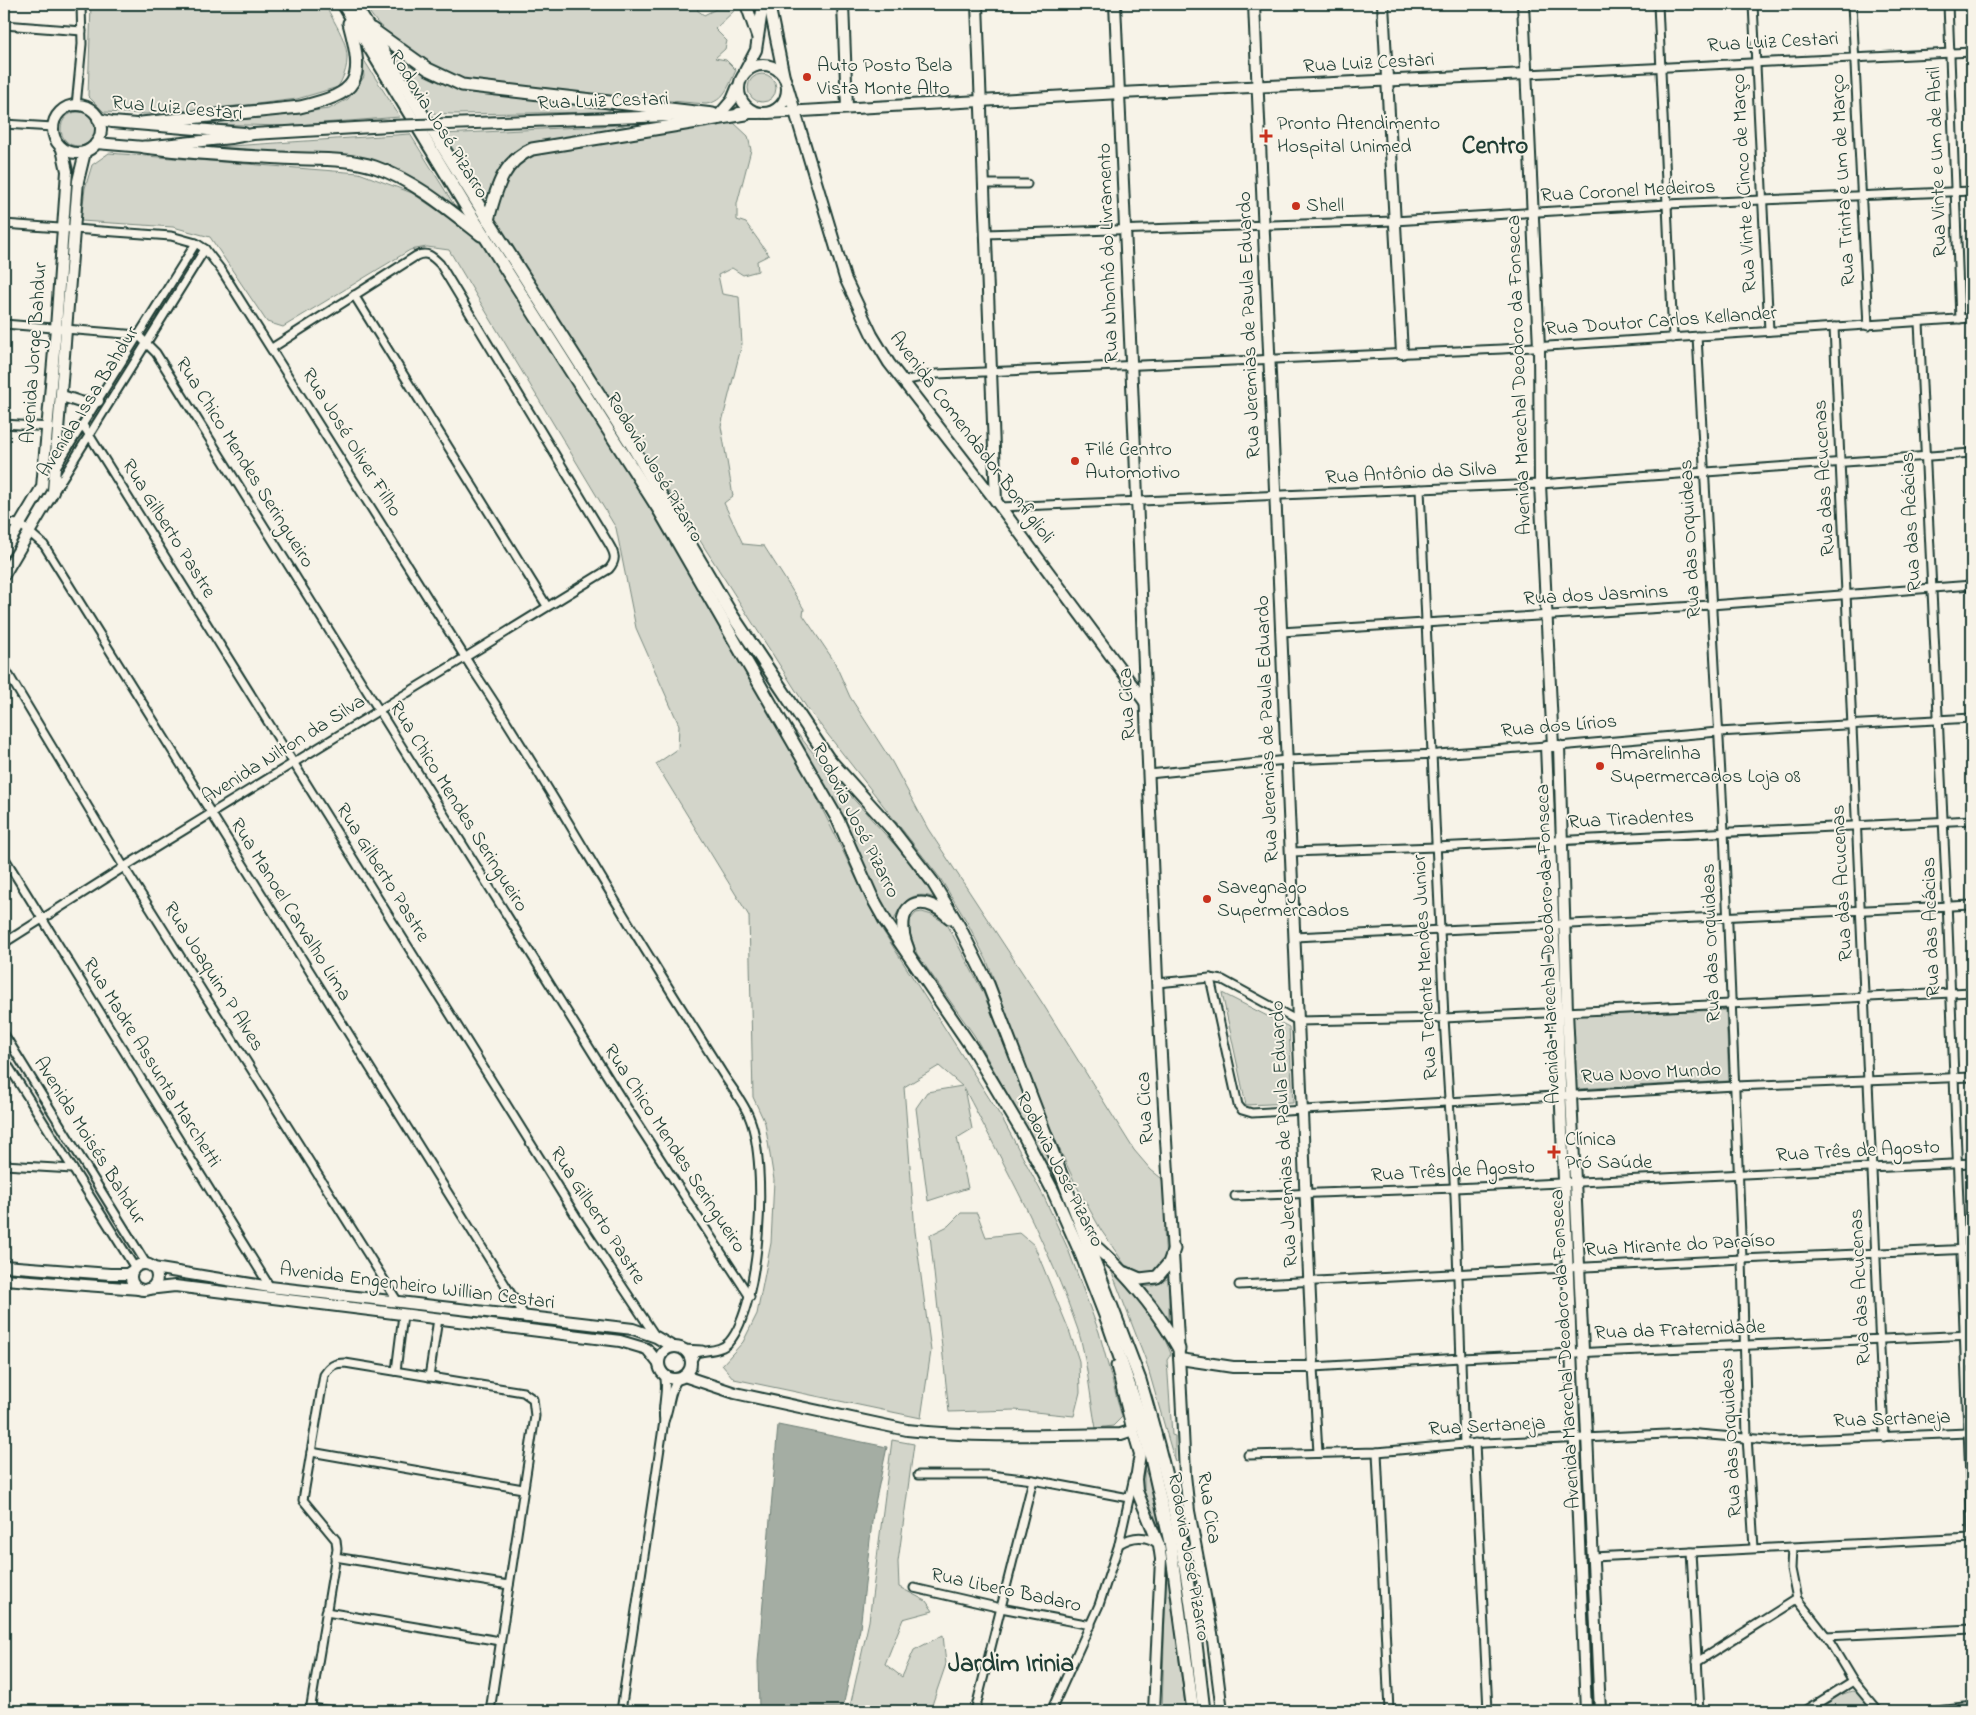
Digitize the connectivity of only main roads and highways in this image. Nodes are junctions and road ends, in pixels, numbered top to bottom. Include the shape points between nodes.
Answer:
1 (347, 4) edge
2 (368, 26) junction
3 (716, 114) road end
4 (746, 114) road end
5 (141, 124) road end
6 (144, 147) road end
7 (488, 220) junction
8 (487, 240) junction
9 (959, 926) junction
10 (915, 966) junction
11 (1065, 1218) junction
12 (1087, 1239) junction
13 (1174, 1249) road end
14 (1120, 1270) junction
15 (1179, 1354) road end
16 (1134, 1430) road end
17 (1193, 1711) edge
18 (1204, 1711) edge

1 - 2 main road, Rodovia José Pizarro
1 - 5 main road via 358,66 346,91 326,101 300,107
1 - 8 main road, Rodovia José Pizarro
2 - 3 main road via 428,69 462,85
2 - 7 main road, Rodovia José Pizarro
4 - 7 main road via 532,149 519,154 500,179
6 - 8 main road via 373,166 423,191
7 - 9 main road, Rodovia José Pizarro via 808,730 932,881
8 - 10 main road, Rodovia José Pizarro via 659,510 838,820 872,897
9 - 10 main road via 934,905 909,907 903,914 902,929
9 - 12 main road, Rodovia José Pizarro via 988,984
10 - 11 main road, Rodovia José Pizarro via 953,1018 1008,1107
11 - 16 main road via 1108,1337
11 - 17 main road, Rodovia José Pizarro via 1108,1323 1139,1413 1157,1481 1164,1544
12 - 14 main road
12 - 18 main road, Rodovia José Pizarro via 1140,1380 1160,1445 1188,1581
13 - 14 main road via 1169,1263 1157,1277 1140,1279
14 - 15 main road via 1156,1310

